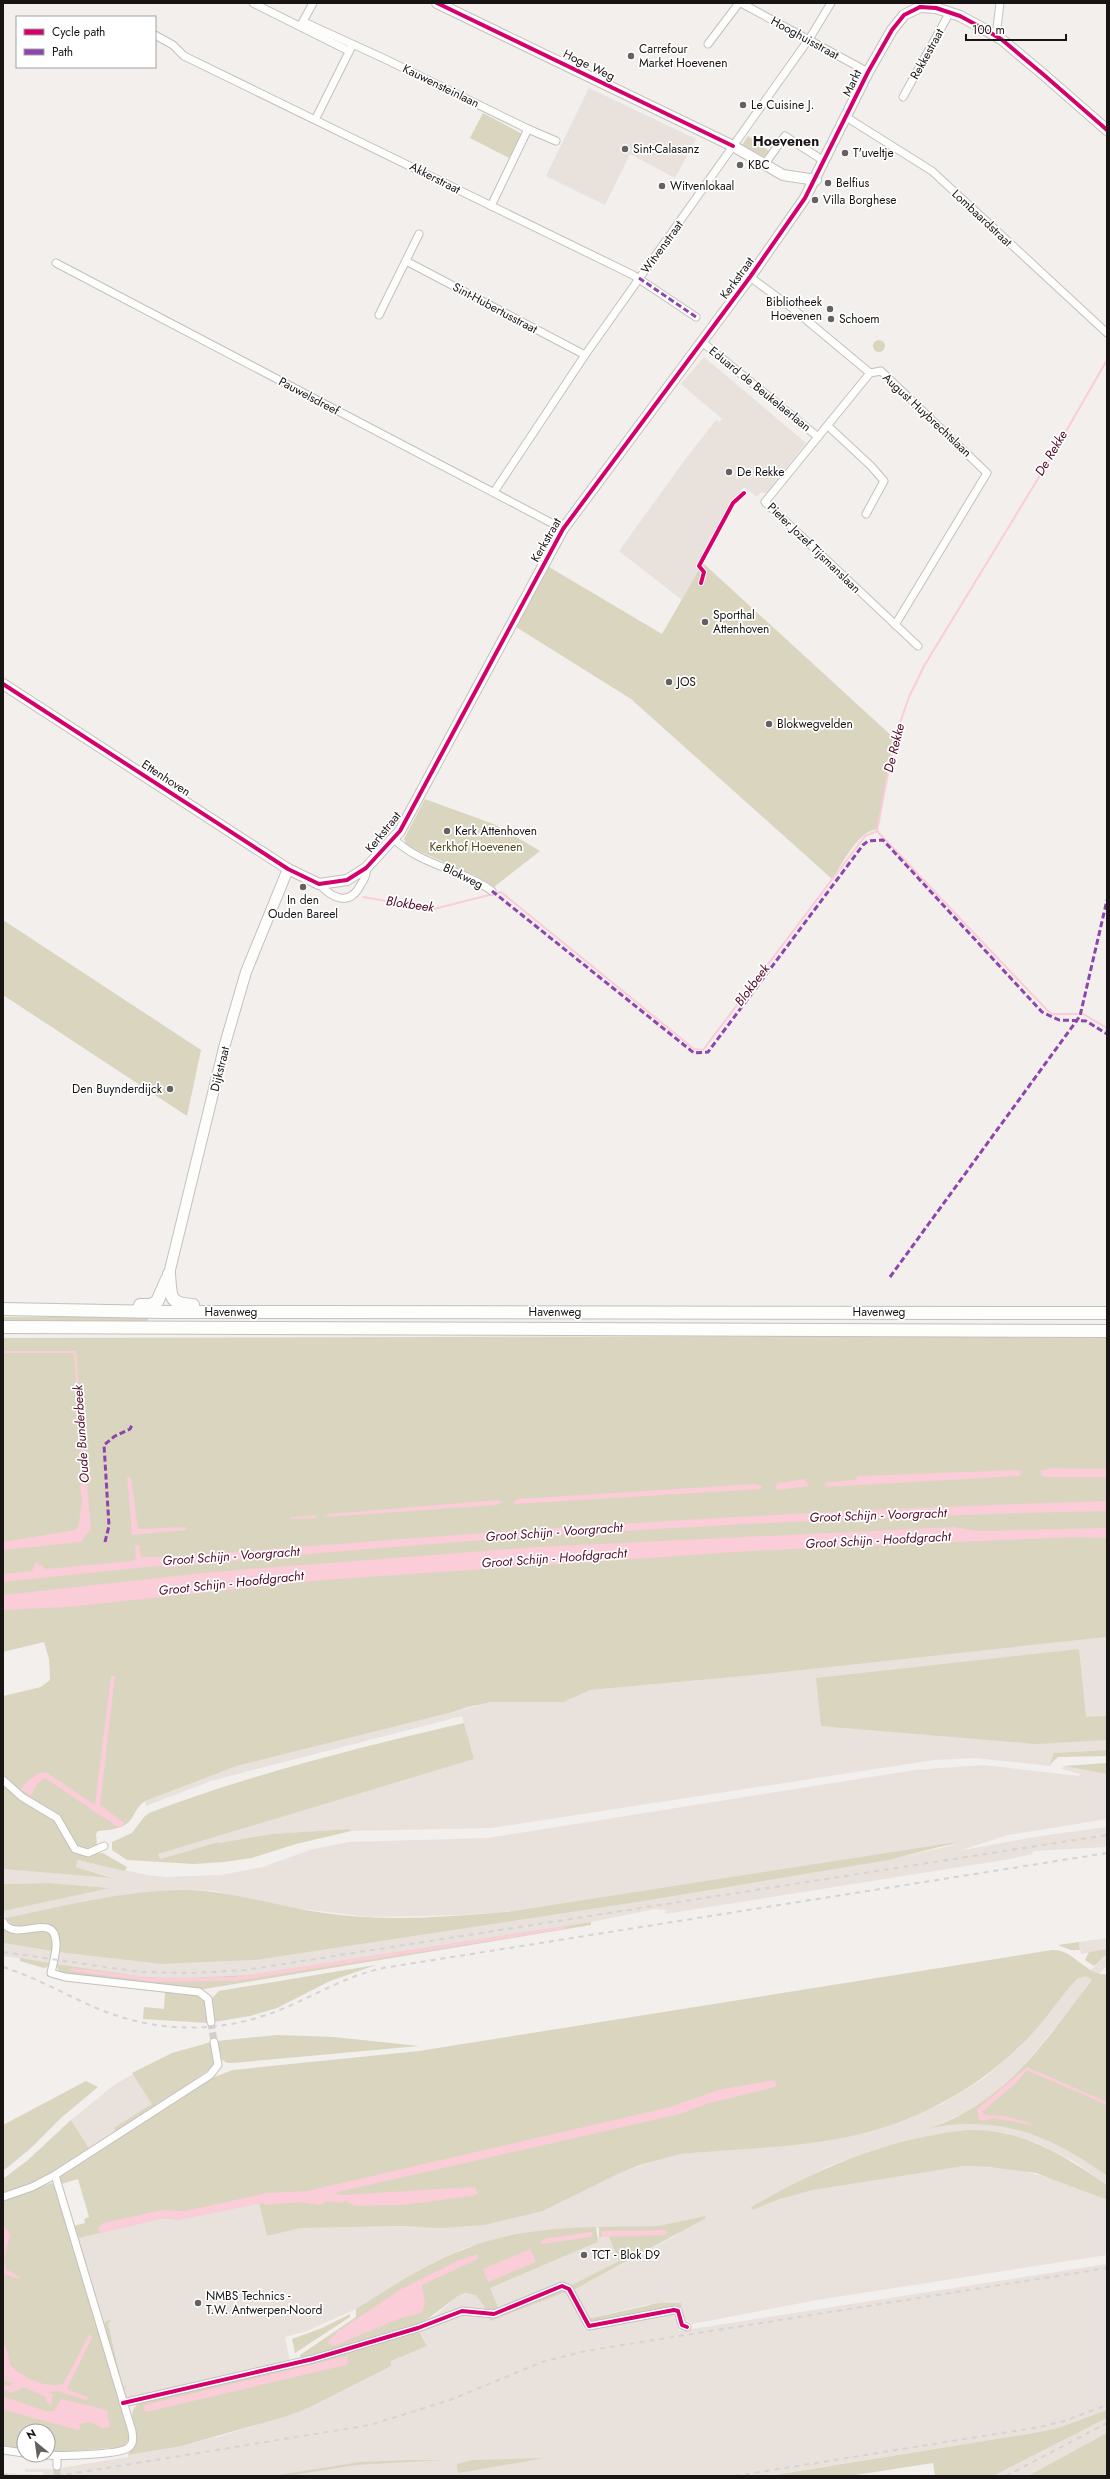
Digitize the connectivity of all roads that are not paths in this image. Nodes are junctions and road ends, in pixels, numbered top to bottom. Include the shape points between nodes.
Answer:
1 (253, 3) edge
2 (313, 3) edge
3 (437, 3) edge
4 (740, 3) edge
5 (831, 3) edge
6 (1000, 3) edge
7 (920, 5) edge
8 (950, 12) junction
9 (302, 24) junction
10 (156, 36) edge
11 (996, 36) junction
12 (808, 40) junction
13 (708, 44) dead end
14 (351, 47) junction
15 (868, 72) junction
16 (903, 97) dead end
17 (846, 117) junction
18 (316, 118) junction
19 (528, 129) junction
20 (1107, 130) edge
21 (556, 141) dead end
22 (733, 146) junction
23 (824, 161) junction
24 (764, 165) junction
25 (816, 180) junction
26 (491, 206) junction
27 (419, 234) dead end
28 (406, 261) junction
29 (56, 263) dead end
30 (750, 277) junction
31 (639, 278) junction
32 (379, 315) dead end
33 (696, 317) dead end
34 (1107, 334) edge
35 (702, 342) junction
36 (584, 355) junction
37 (870, 373) junction
38 (828, 426) junction
39 (818, 437) junction
40 (494, 492) junction
41 (866, 514) dead end
42 (563, 528) junction
43 (895, 625) junction
44 (918, 646) dead end
45 (3, 684) edge
46 (393, 838) junction
47 (366, 868) junction
48 (288, 869) junction
49 (319, 884) junction
50 (492, 891) dead end
51 (169, 1274) junction
52 (3, 1309) edge
53 (371, 1312) junction
54 (1107, 1313) edge
55 (3, 1327) edge
56 (1107, 1331) edge
57 (3, 1780) edge
58 (104, 1846) dead end
59 (3, 1922) edge
60 (211, 2022) tunnel mouth
61 (214, 2042) tunnel mouth
62 (55, 2175) junction
63 (3, 2197) edge
64 (687, 2327) dead end
65 (124, 2403) junction
66 (3, 2450) edge
67 (16, 2452) edge
68 (56, 2456) joint
69 (57, 2466) tunnel mouth

1 - 9 street, Kauwensteinlaan
2 - 9 street
3 - 22 main road, Hoge Weg
4 - 12 street, Hooghuisstraat
4 - 13 street, Hooghuisstraat
5 - 12 street, Witvenstraat
6 - 11 street
7 - 8 main road
7 - 15 main road, Markt via 899,21
8 - 11 main road
8 - 16 street, Rekkestraat
9 - 14 street, Kauwensteinlaan
10 - 18 street, Akkerstraat via 173,45 184,56
11 - 20 main road via 1044,74
12 - 15 street, Hooghuisstraat
12 - 22 street, Witvenstraat
14 - 18 street
14 - 19 street, Kauwensteinlaan
15 - 17 main road, Markt
17 - 23 main road, Markt
17 - 34 street, Lombaardstraat via 932,171
18 - 26 street, Akkerstraat
19 - 21 street, Kauwensteinlaan
19 - 26 street
22 - 24 main road, Hoge Weg
22 - 31 street, Witvenstraat
23 - 24 street via 784,136
23 - 25 main road, Markt
24 - 25 main road, Hoge Weg via 782,174
25 - 30 main road, Kerkstraat
26 - 31 street, Akkerstraat
27 - 28 street
28 - 32 street
28 - 36 street, Sint-Hubertusstraat
29 - 40 street, Pauwelsdreef
30 - 35 main road, Kerkstraat
30 - 37 street, August Huybrechtslaan via 792,308
31 - 33 street, Akkerstraat
31 - 36 street, Witvenstraat
35 - 39 street, Eduard de Beukelaerlaan
35 - 42 main road, Kerkstraat
36 - 40 street, Witvenstraat
37 - 38 street, Pieter Jozef Tijsmanslaan
37 - 43 street, August Huybrechtslaan via 881,371 987,473
38 - 39 street, Pieter Jozef Tijsmanslaan
38 - 41 street, Eduard de Beukelaerlaan via 872,466 884,481
39 - 43 street, Pieter Jozef Tijsmanslaan via 765,502
40 - 42 street, Pauwelsdreef
42 - 46 main road, Kerkstraat via 407,821
43 - 44 street, Pieter Jozef Tijsmanslaan
45 - 48 main road, Ettenhoven
46 - 47 main road, Kerkstraat
46 - 50 street, Blokweg via 418,856 474,878
47 - 49 main road, Kerkstraat via 347,880
47 - 49 street, Ettenhoven via 367,875 354,896 349,898 341,898
48 - 49 main road, Ettenhoven
48 - 51 main road, Dijkstraat via 246,972
51 - 52 highway via 161,1297 150,1305 62,1304
51 - 53 highway via 171,1295 180,1305 308,1306
52 - 53 highway, Havenweg
53 - 54 highway, Havenweg
55 - 56 highway, Havenweg
57 - 58 street via 22,1796 57,1818 75,1849 88,1853
59 - 60 street via 15,1931 43,1927 52,1931 56,1941 51,1973 65,1977 199,1992 208,1999
61 - 62 street via 218,2065 214,2072
62 - 63 street via 32,2187
62 - 65 street
64 - 65 street via 682,2325 678,2311 674,2310 589,2326 569,2289 562,2286 494,2314 462,2311 418,2328 313,2359
65 - 68 street via 132,2431 130,2447 121,2451
66 - 67 street
68 - 69 street

